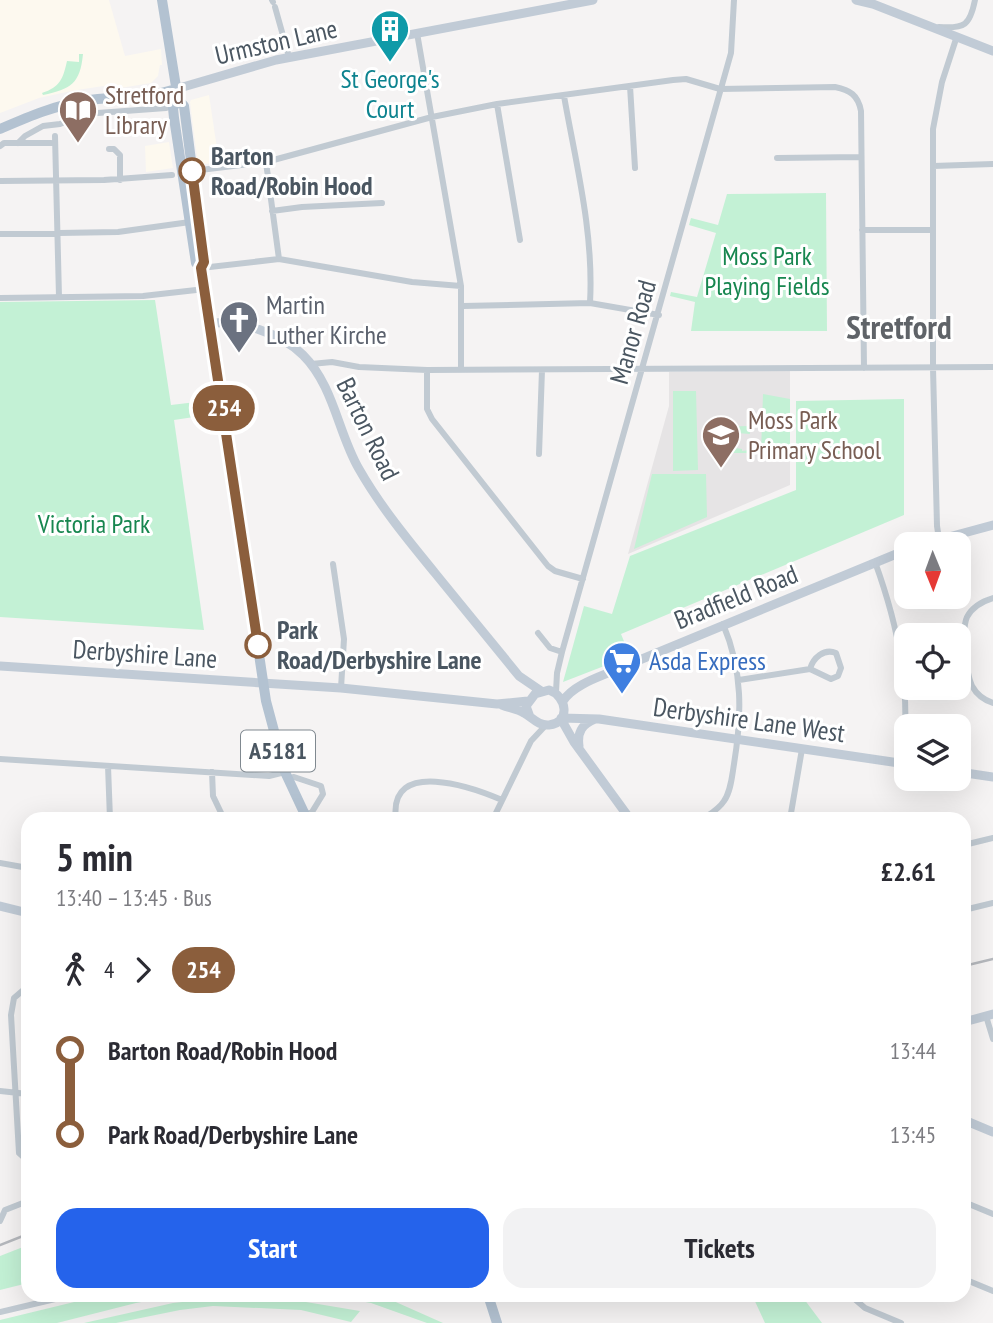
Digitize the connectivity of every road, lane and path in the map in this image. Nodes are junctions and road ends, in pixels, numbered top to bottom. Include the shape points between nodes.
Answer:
1 (162, 0) edge
2 (593, 0) edge
3 (734, 0) edge
4 (856, 0) edge
5 (975, 0) edge
6 (273, 3) edge
7 (934, 29) junction
8 (417, 33) junction
9 (956, 39) junction
10 (993, 51) edge
11 (289, 57) junction
12 (630, 86) junction
13 (720, 89) junction
14 (177, 94) junction
15 (564, 96) junction
16 (497, 104) junction
17 (162, 107) dead end
18 (43, 117) dead end
19 (432, 117) junction
20 (60, 124) junction
21 (45, 125) junction
22 (0, 129) edge
23 (55, 139) junction
24 (18, 144) junction
25 (2, 145) edge
26 (109, 149) dead end
27 (861, 157) junction
28 (777, 158) dead end
29 (266, 162) junction
30 (993, 164) edge
31 (933, 166) junction
32 (635, 168) dead end
33 (182, 173) junction
34 (120, 180) junction
35 (0, 181) edge
36 (56, 181) junction
37 (382, 204) dead end
38 (272, 211) junction
39 (190, 222) junction
40 (862, 230) junction
41 (933, 230) junction
42 (57, 233) junction
43 (0, 234) edge
44 (520, 240) dead end
45 (279, 259) junction
46 (201, 268) junction
47 (461, 286) junction
48 (205, 289) junction
49 (59, 297) junction
50 (0, 298) edge
51 (590, 303) junction
52 (463, 306) junction
53 (659, 315) junction
54 (209, 323) junction
55 (311, 364) junction
56 (993, 367) edge
57 (863, 368) junction
58 (933, 368) junction
59 (642, 369) junction
60 (427, 370) junction
61 (461, 370) junction
62 (542, 370) junction
63 (539, 454) dead end
64 (993, 525) edge
65 (938, 532) edge
66 (966, 532) edge
67 (894, 555) edge
68 (875, 562) junction
69 (333, 564) dead end
70 (583, 579) junction
71 (993, 598) edge
72 (723, 624) junction
73 (538, 633) dead end
74 (562, 652) junction
75 (0, 666) edge
76 (810, 669) junction
77 (557, 673) junction
78 (519, 676) junction
79 (739, 680) junction
80 (264, 682) junction
81 (341, 688) junction
82 (543, 690) junction
83 (560, 698) junction
84 (529, 700) junction
85 (993, 703) edge
86 (496, 704) junction
87 (906, 714) edge
88 (585, 717) junction
89 (532, 718) junction
90 (561, 718) junction
91 (597, 719) junction
92 (548, 725) junction
93 (738, 739) junction
94 (531, 741) junction
95 (577, 745) junction
96 (802, 749) junction
97 (0, 759) edge
98 (894, 763) edge
99 (108, 766) junction
100 (212, 772) junction
101 (971, 774) edge
102 (286, 776) junction
103 (993, 777) edge
104 (502, 800) junction
105 (110, 812) edge
106 (221, 812) edge
107 (304, 812) edge
108 (312, 812) edge
109 (396, 812) edge
110 (496, 812) edge
111 (625, 812) edge
112 (712, 812) edge
113 (794, 812) edge
114 (993, 838) edge
115 (971, 843) edge
116 (0, 863) edge
117 (21, 867) edge
118 (993, 902) edge
119 (0, 906) edge
120 (971, 908) edge
121 (21, 911) edge
122 (21, 990) edge
123 (989, 1015) edge
124 (971, 1020) edge
125 (993, 1039) edge
126 (0, 1091) edge
127 (16, 1093) junction
128 (21, 1093) edge
129 (971, 1123) edge
130 (993, 1132) edge
131 (21, 1155) edge
132 (21, 1204) edge
133 (971, 1205) edge
134 (993, 1214) edge
135 (0, 1221) edge
136 (971, 1282) edge
137 (993, 1291) edge
138 (42, 1302) edge
139 (490, 1302) edge
140 (858, 1304) edge
141 (0, 1312) edge
142 (497, 1323) edge
143 (901, 1323) edge

1 - 14 main road, A5181
2 - 8 street, Urmston Lane
3 - 13 street, Manor Road via 731,53
4 - 7 street
5 - 7 street via 965,25
6 - 11 street
7 - 9 street
8 - 11 street, Urmston Lane
8 - 19 street
9 - 10 street
9 - 31 street via 936,106
11 - 14 street, Urmston Lane via 227,73
12 - 13 street via 686,79
12 - 15 street
12 - 32 street
13 - 27 street via 846,89 860,104
13 - 53 street, Manor Road
14 - 22 main road via 54,107
14 - 33 main road, A5181 via 184,106
15 - 16 street
15 - 51 street via 589,236
16 - 19 street
16 - 44 street
17 - 20 street via 83,114
18 - 21 street
19 - 29 street
19 - 47 street
20 - 21 street
20 - 23 street
21 - 24 street
23 - 24 street
23 - 36 street
24 - 25 street
26 - 34 street via 120,155
27 - 28 street
27 - 40 street
29 - 33 street
29 - 38 street
30 - 31 street
31 - 41 street
33 - 34 street via 151,181
33 - 39 main road, A5181
33 - 46 main road, A5181 via 204,262
34 - 36 street
35 - 36 street
36 - 42 street
37 - 38 street
38 - 45 street
39 - 42 street via 118,232
39 - 46 main road, A5181 via 196,263
40 - 41 street
40 - 57 street
41 - 58 street
42 - 43 street
42 - 49 street
45 - 46 street
45 - 47 street
46 - 48 main road, A5181
47 - 52 street
48 - 49 street via 143,296
48 - 54 main road, A5181
49 - 50 street
51 - 52 street
51 - 53 street
52 - 61 street
53 - 59 street, Manor Road
54 - 55 street, Barton Road via 228,322 281,339
54 - 80 main road, A5181
55 - 60 street
55 - 78 street, Barton Road via 358,468 396,526
56 - 58 street
57 - 58 street
57 - 59 street
58 - 65 street
59 - 62 street
59 - 70 street, Manor Road
60 - 61 street
60 - 70 street via 427,405 432,419 548,566
61 - 62 street
62 - 63 street
64 - 66 street
67 - 68 street, Bradfield Road
68 - 72 street, Bradfield Road
68 - 87 street via 889,599 902,659
69 - 81 street via 344,639
70 - 74 street, Manor Road
71 - 85 street via 971,611 964,634 972,685
72 - 79 street
72 - 83 street, Bradfield Road
73 - 74 street via 550,648
74 - 77 street, Manor Road
75 - 80 street, Derbyshire Lane
76 - 76 street via 829,651 836,653 841,668 831,679
76 - 79 street
77 - 82 street, Manor Road
77 - 83 street, Manor Road
78 - 82 street, Barton Road
78 - 84 street, Barton Road
79 - 93 street
80 - 81 street, Derbyshire Lane
80 - 102 main road, A5181
81 - 86 street, Derbyshire Lane
82 - 83 street
82 - 84 street
83 - 88 street, Derbyshire Lane West via 570,710
83 - 90 street via 565,711
84 - 86 street, Derbyshire Lane
84 - 89 street via 526,708
86 - 89 street, Derbyshire Lane
88 - 90 street, Derbyshire Lane West
88 - 91 street, Derbyshire Lane West
89 - 92 street
89 - 94 street
90 - 92 street
90 - 95 street
91 - 93 street, Derbyshire Lane West
91 - 95 street via 579,732
92 - 94 street
92 - 95 street
93 - 96 street, Derbyshire Lane West
93 - 112 street via 728,794
94 - 104 street
95 - 111 street
96 - 98 street, Derbyshire Lane West
96 - 113 street
97 - 99 street
99 - 100 street
99 - 105 street
100 - 102 street
100 - 106 street via 213,796
101 - 103 street
102 - 107 main road, A5181
102 - 108 street via 321,786 323,794
104 - 109 street via 461,785 423,781 403,792
104 - 110 street
114 - 115 street
116 - 117 street
118 - 120 street
119 - 121 street
122 - 127 street via 12,1005
123 - 124 street
123 - 125 street
126 - 127 street
127 - 128 street
127 - 131 street
129 - 130 street
132 - 135 street via 5,1210
133 - 134 street
136 - 137 street
138 - 141 street
139 - 142 main road
140 - 143 street

